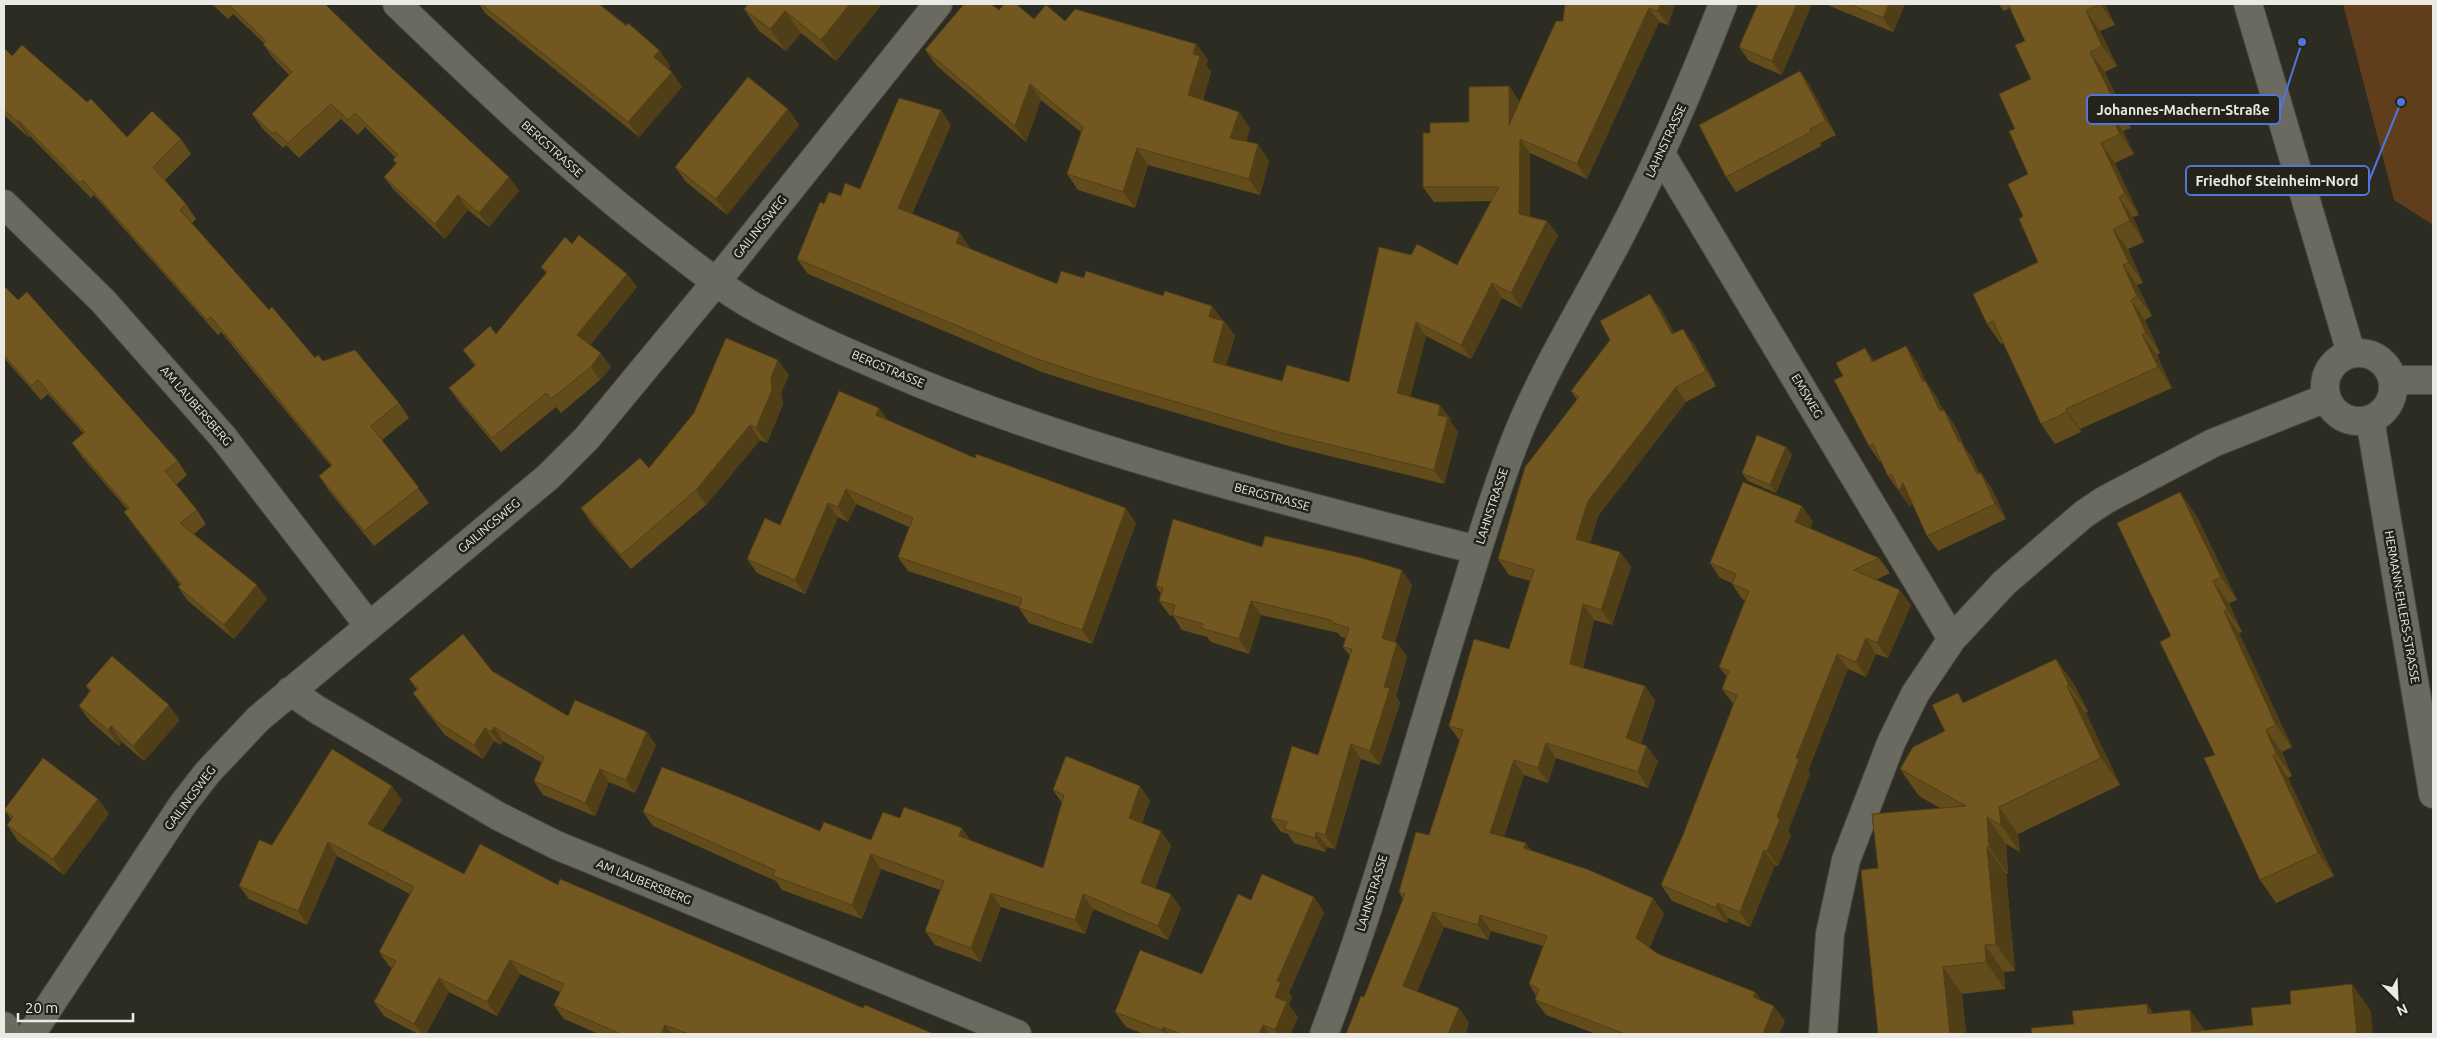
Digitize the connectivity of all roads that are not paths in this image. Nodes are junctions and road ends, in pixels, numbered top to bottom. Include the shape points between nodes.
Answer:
1 (397, 4) edge
2 (938, 4) edge
3 (1723, 4) edge
4 (2248, 4) edge
5 (1661, 154) junction
6 (4, 204) edge
7 (716, 282) junction
8 (2351, 353) junction
9 (2392, 380) junction
10 (2433, 380) edge
11 (2326, 398) junction
12 (2370, 419) junction
13 (1477, 550) junction
14 (369, 626) junction
15 (1952, 639) junction
16 (290, 691) junction
17 (2433, 794) edge
18 (4, 1026) edge
19 (7, 1034) edge
20 (31, 1034) edge
21 (1017, 1034) edge
22 (1324, 1034) edge
23 (1823, 1034) edge

1 - 7 street, BERGSTRASSE via 572,168
2 - 7 street, GAILINGSWEG
3 - 5 street, LAHNSTRASSE
4 - 8 street
5 - 13 street, LAHNSTRASSE via 1532,399 1512,446
5 - 15 street, EMSWEG
6 - 14 street, AM LAUBERSBERG via 103,302 217,430
7 - 13 street, BERGSTRASSE via 751,305 861,359 1046,430 1242,489
7 - 14 street, GAILINGSWEG via 567,458
8 - 9 street via 2372,355 2385,365
8 - 11 street via 2334,363 2327,372
9 - 10 street
9 - 12 street via 2392,395 2385,409
11 - 12 street via 2342,418
11 - 15 street via 2213,443 2105,500 2084,514 2004,583
12 - 17 street, HERMANN-EHLERS-STRASSE
13 - 22 street, LAHNSTRASSE via 1352,960
14 - 16 street, GAILINGSWEG
15 - 23 street via 1915,694 1891,742 1846,860 1830,934
16 - 20 street, GAILINGSWEG via 236,741 184,804
16 - 21 street, AM LAUBERSBERG via 490,811 556,845
18 - 19 street

